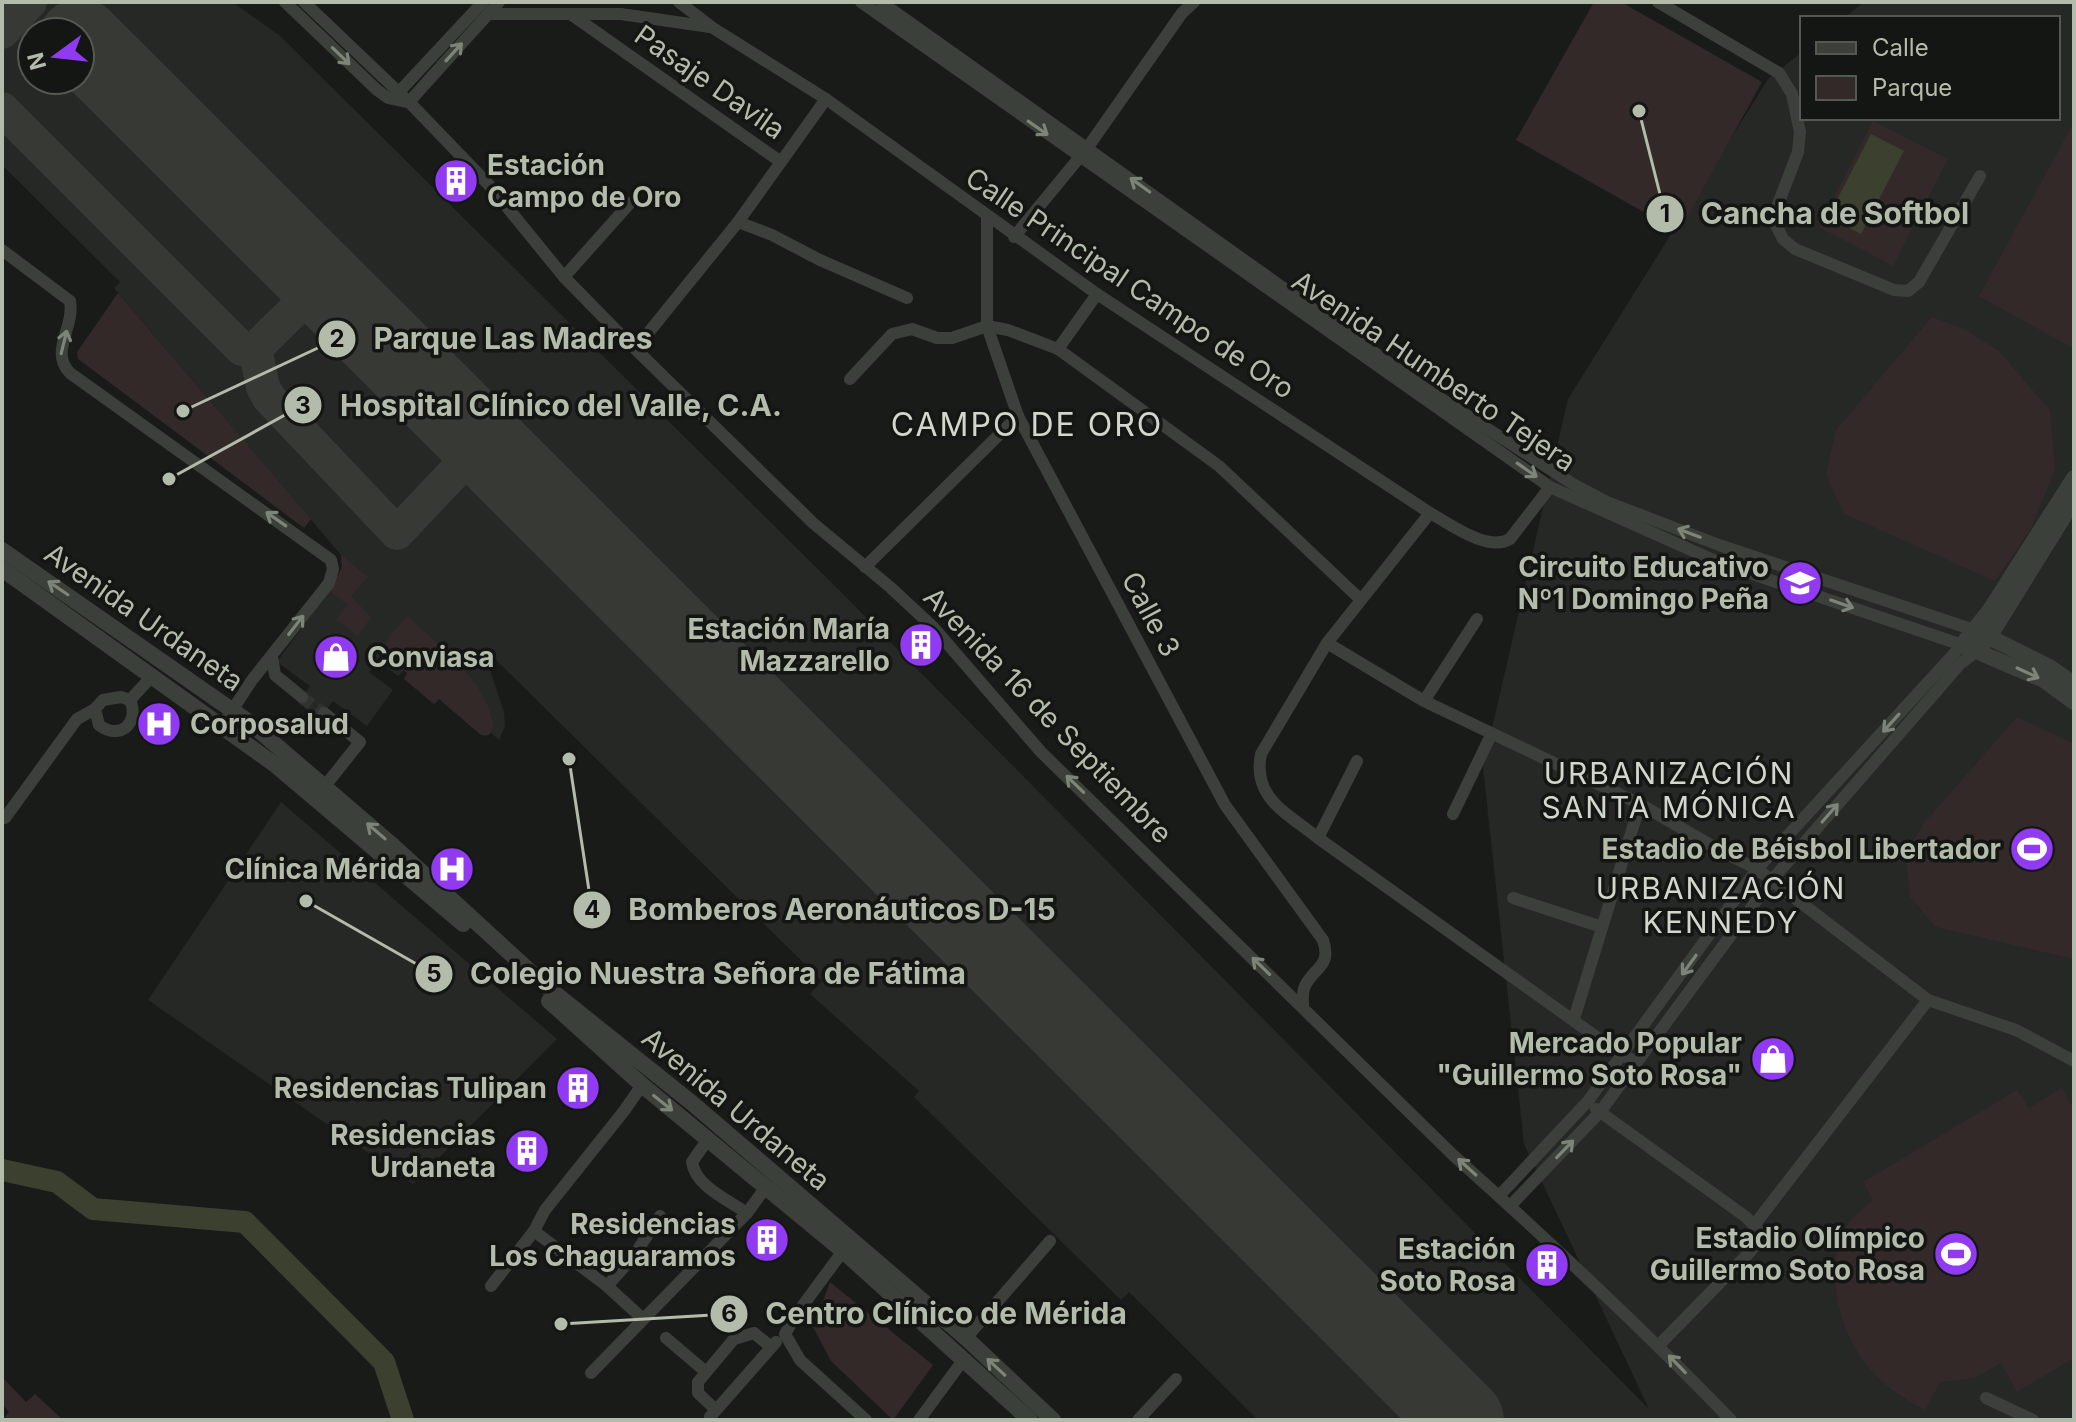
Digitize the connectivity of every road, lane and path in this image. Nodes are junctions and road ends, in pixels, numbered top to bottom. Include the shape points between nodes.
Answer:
1 (285, 2) edge
2 (304, 2) edge
3 (499, 2) edge
4 (679, 2) edge
5 (861, 2) edge
6 (881, 2) edge
7 (1194, 2) edge
8 (1658, 2) edge
9 (486, 8) edge
10 (572, 15) junction
11 (713, 28) junction
12 (398, 93) junction
13 (826, 99) junction
14 (409, 102) junction
15 (1084, 152) junction
16 (781, 162) junction
17 (1980, 176) dead end
18 (630, 203) dead end
19 (987, 215) junction
20 (738, 222) junction
21 (1014, 237) junction
22 (4, 258) edge
23 (564, 277) junction
24 (1097, 294) junction
25 (907, 298) dead end
26 (987, 326) junction
27 (636, 348) junction
28 (1058, 349) junction
29 (850, 379) dead end
30 (1018, 416) junction
31 (2074, 478) edge
32 (1550, 487) junction
33 (2074, 500) edge
34 (1430, 513) junction
35 (2, 550) edge
36 (865, 567) junction
37 (2, 569) edge
38 (1360, 599) junction
39 (1477, 619) dead end
40 (1982, 634) junction
41 (1327, 643) junction
42 (1970, 647) junction
43 (272, 657) junction
44 (153, 675) junction
45 (2074, 684) edge
46 (302, 697) tunnel mouth
47 (130, 700) junction
48 (1424, 701) junction
49 (2074, 702) edge
50 (95, 709) junction
51 (233, 710) junction
52 (324, 713) tunnel mouth
53 (222, 726) junction
54 (1491, 735) junction
55 (1357, 761) dead end
56 (325, 786) junction
57 (1640, 804) junction
58 (1453, 814) dead end
59 (5, 818) dead end
60 (1318, 838) junction
61 (1757, 869) junction
62 (1771, 881) junction
63 (1513, 898) dead end
64 (1602, 927) junction
65 (1928, 1000) junction
66 (1303, 1006) junction
67 (1574, 1019) junction
68 (1630, 1058) junction
69 (2074, 1061) edge
70 (642, 1085) junction
71 (1588, 1101) junction
72 (1600, 1112) junction
73 (708, 1139) junction
74 (766, 1187) junction
75 (1499, 1196) junction
76 (1511, 1205) junction
77 (747, 1213) junction
78 (660, 1216) dead end
79 (1755, 1224) junction
80 (534, 1231) junction
81 (1050, 1241) dead end
82 (843, 1251) junction
83 (491, 1286) dead end
84 (607, 1286) junction
85 (643, 1319) junction
86 (785, 1334) junction
87 (666, 1338) dead end
88 (966, 1338) junction
89 (1659, 1345) junction
90 (771, 1347) junction
91 (964, 1359) junction
92 (706, 1372) junction
93 (591, 1373) dead end
94 (1176, 1379) dead end
95 (1986, 1398) dead end
96 (866, 1420) edge
97 (919, 1420) edge
98 (1030, 1420) edge
99 (1053, 1420) edge
100 (1138, 1420) edge
101 (1731, 1420) edge
102 (2033, 1420) edge

1 -> 14 street, Avenida 16 de Septiembre via 377,90
2 - 12 street, Avenida 16 de Septiembre
3 - 9 street
4 - 11 street, Calle Principal Campo de Oro
5 -> 15 street, Avenida Humberto Tejera
6 - 15 street, Avenida Humberto Tejera
7 - 15 street
8 - 17 street via 1779,73 1792,94 1800,132 1798,152 1777,207 1776,225 1795,249 1908,291 1919,282
9 - 10 street
9 - 12 street
14 -> 9 street
10 - 11 street via 621,14
10 - 16 street, Pasaje Davila
11 - 13 street, Calle Principal Campo de Oro
12 - 14 street, Avenida 16 de Septiembre
13 - 16 street
13 - 19 street, Calle Principal Campo de Oro
14 - 23 street, Avenida 16 de Septiembre via 489,185
15 - 21 street
15 -> 32 street, Avenida Humberto Tejera
40 -> 15 street, Avenida Humberto Tejera via 1719,545 1581,489 1417,383
16 - 20 street
18 - 23 street
19 - 21 street, Calle Principal Campo de Oro
19 - 26 street, Calle 3
20 - 25 street
20 - 27 street
21 - 24 street, Calle Principal Campo de Oro
43 -> 22 street via 329,583 330,557 70,373 60,353 70,301
23 - 27 street, Avenida 16 de Septiembre
24 - 28 street
24 - 34 street, Calle Principal Campo de Oro
26 - 28 street
26 - 29 street via 952,338 900,330
26 - 30 street, Calle 3
27 - 36 street, Avenida 16 de Septiembre via 813,523
28 - 38 street via 1219,466
30 - 36 street
30 - 66 street, Calle 3 via 1225,805 1323,940 1326,956 1305,986
31 - 40 street
32 - 34 street, Calle Principal Campo de Oro via 1501,544
32 -> 42 street, Avenida Humberto Tejera via 1720,563
33 - 40 street
34 - 38 street
51 -> 35 street, Avenida Urdaneta
66 -> 36 street, Avenida 16 de Septiembre via 1041,752 933,627
37 - 44 street, Avenida Urdaneta
38 - 41 street
39 - 48 street
40 - 42 street
40 - 45 street, Avenida Humberto Tejera
41 - 48 street
41 - 60 street via 1261,754 1258,771 1271,799
42 -> 49 street, Avenida Humberto Tejera via 2044,680
42 -> 61 street
62 -> 42 street
43 - 46 street via 275,675
43 - 51 street
44 - 47 street
44 - 53 street, Avenida Urdaneta
47 - 50 street via 112,697
47 - 50 street via 134,716 124,730 106,731
48 - 54 street
50 - 59 street via 77,719
51 - 53 street
51 - 56 street, Avenida Urdaneta
52 - 56 street via 360,742
53 - 70 street, Avenida Urdaneta via 483,940
54 - 57 street
54 - 58 street
55 - 60 street
88 -> 56 street, Avenida Urdaneta via 692,1103 547,987
57 - 61 street
57 - 64 street
60 - 67 street
61 - 62 street
61 -> 68 street
62 - 65 street
62 - 68 street
63 - 64 street
64 - 67 street
65 - 69 street via 2016,1030
65 - 79 street
75 -> 66 street, Avenida 16 de Septiembre
67 - 68 street
68 - 71 street
68 - 72 street
70 -> 73 street, Avenida Urdaneta
70 - 80 street
71 - 72 street
71 - 75 street
76 -> 72 street
72 - 79 street
73 - 74 street, Avenida Urdaneta
73 - 77 street via 692,1162 693,1172
74 - 77 street
74 - 82 street, Avenida Urdaneta
75 - 76 street, Avenida 16 de Septiembre
76 - 89 street, Avenida 16 de Septiembre
77 - 85 street
78 - 84 street
79 - 89 street via 1759,1240 1749,1253
80 - 83 street
80 - 84 street
81 - 88 street
82 - 86 street
82 - 91 street, Avenida Urdaneta
84 - 85 street
85 - 93 street
86 - 90 street
86 - 96 street via 800,1360
87 - 92 street
99 -> 88 street, Avenida Urdaneta
101 -> 89 street, Avenida 16 de Septiembre
90 - 92 street via 754,1333 741,1335
90 - 92 street via 713,1414 698,1393
91 - 97 street
91 - 98 street, Avenida Urdaneta
94 - 100 street
95 - 102 street

